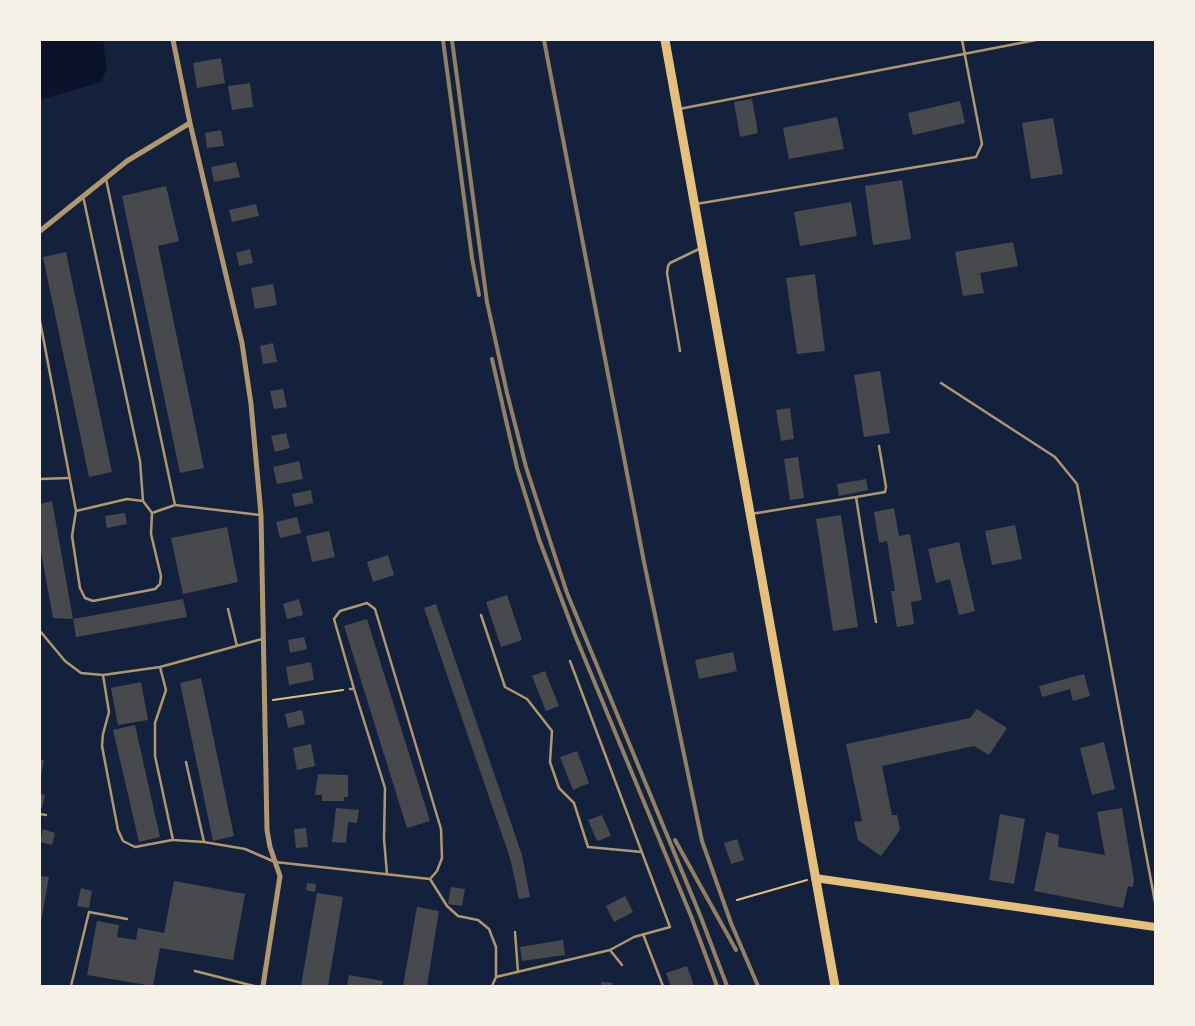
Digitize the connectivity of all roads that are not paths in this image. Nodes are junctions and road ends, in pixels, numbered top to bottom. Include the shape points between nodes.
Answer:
1 (173, 40) edge
2 (665, 40) edge
3 (962, 40) edge
4 (1036, 40) edge
5 (964, 53) junction
6 (678, 109) junction
7 (190, 123) junction
8 (106, 178) junction
9 (83, 195) junction
10 (694, 204) junction
11 (40, 231) edge
12 (702, 247) junction
13 (40, 321) edge
14 (680, 351) dead end
15 (941, 383) dead end
16 (879, 446) dead end
17 (69, 478) junction
18 (40, 479) edge
19 (856, 498) junction
20 (143, 501) junction
21 (175, 505) junction
22 (76, 511) junction
23 (152, 512) junction
24 (750, 514) junction
25 (261, 515) junction
26 (228, 609) dead end
27 (481, 615) dead end
28 (876, 622) dead end
29 (40, 630) edge
30 (263, 639) junction
31 (238, 646) junction
32 (570, 660) dead end
33 (160, 667) junction
34 (103, 675) junction
35 (186, 762) dead end
36 (40, 814) edge
37 (46, 815) dead end
38 (173, 840) junction
39 (204, 842) junction
40 (642, 852) junction
41 (275, 862) junction
42 (387, 874) junction
43 (815, 878) junction
44 (430, 879) junction
45 (1155, 902) edge
46 (128, 919) dead end
47 (1155, 927) edge
48 (515, 932) dead end
49 (643, 934) junction
50 (610, 950) junction
51 (622, 965) dead end
52 (195, 971) dead end
53 (518, 972) junction
54 (496, 977) junction
55 (71, 986) edge
56 (254, 986) edge
57 (262, 986) edge
58 (492, 986) edge
59 (663, 986) edge
60 (835, 986) edge

1 - 7 street
2 - 6 main road
3 - 5 lane
4 - 5 lane
5 - 6 lane
5 - 10 lane via 982,144 976,157
6 - 10 main road
7 - 8 street via 127,161
7 - 25 street via 242,343 252,404
8 - 9 street
8 - 21 lane
9 - 11 street
9 - 20 lane via 140,461
10 - 12 main road
12 - 14 lane via 668,266
12 - 24 main road
13 - 17 lane
15 - 45 lane via 1055,458 1076,484
16 - 19 lane via 885,492
17 - 18 lane
17 - 22 lane
19 - 24 lane
19 - 28 lane
20 - 22 lane via 127,499
20 - 23 lane
21 - 23 lane
21 - 25 lane
22 - 23 lane via 72,536 80,588 84,598 93,601 155,589 160,584 151,534
24 - 43 main road
25 - 30 street
26 - 31 lane
27 - 40 lane via 505,687 527,699 552,731 550,762 559,788 574,802 588,847
29 - 34 lane via 65,661 82,673
30 - 31 lane
30 - 41 street via 267,830
31 - 33 lane
32 - 40 lane
33 - 34 lane
33 - 38 lane via 166,690 155,723 155,756
34 - 38 lane via 109,712 102,746 118,830 123,841 135,847
35 - 39 lane
36 - 37 lane
38 - 39 lane
39 - 41 lane via 245,849
40 - 49 lane via 670,927
41 - 42 lane
41 - 57 street via 280,876
42 - 44 lane
42 - 44 lane via 385,788 352,689 334,619 340,610 367,602 375,609 441,829 442,858
43 - 47 main road
43 - 60 main road
44 - 54 lane via 447,906 458,916 478,920 489,929 496,947
46 - 55 lane via 89,912
48 - 53 lane
49 - 50 lane
49 - 59 lane
50 - 51 lane
50 - 53 lane
52 - 56 lane
53 - 54 lane
54 - 58 lane

